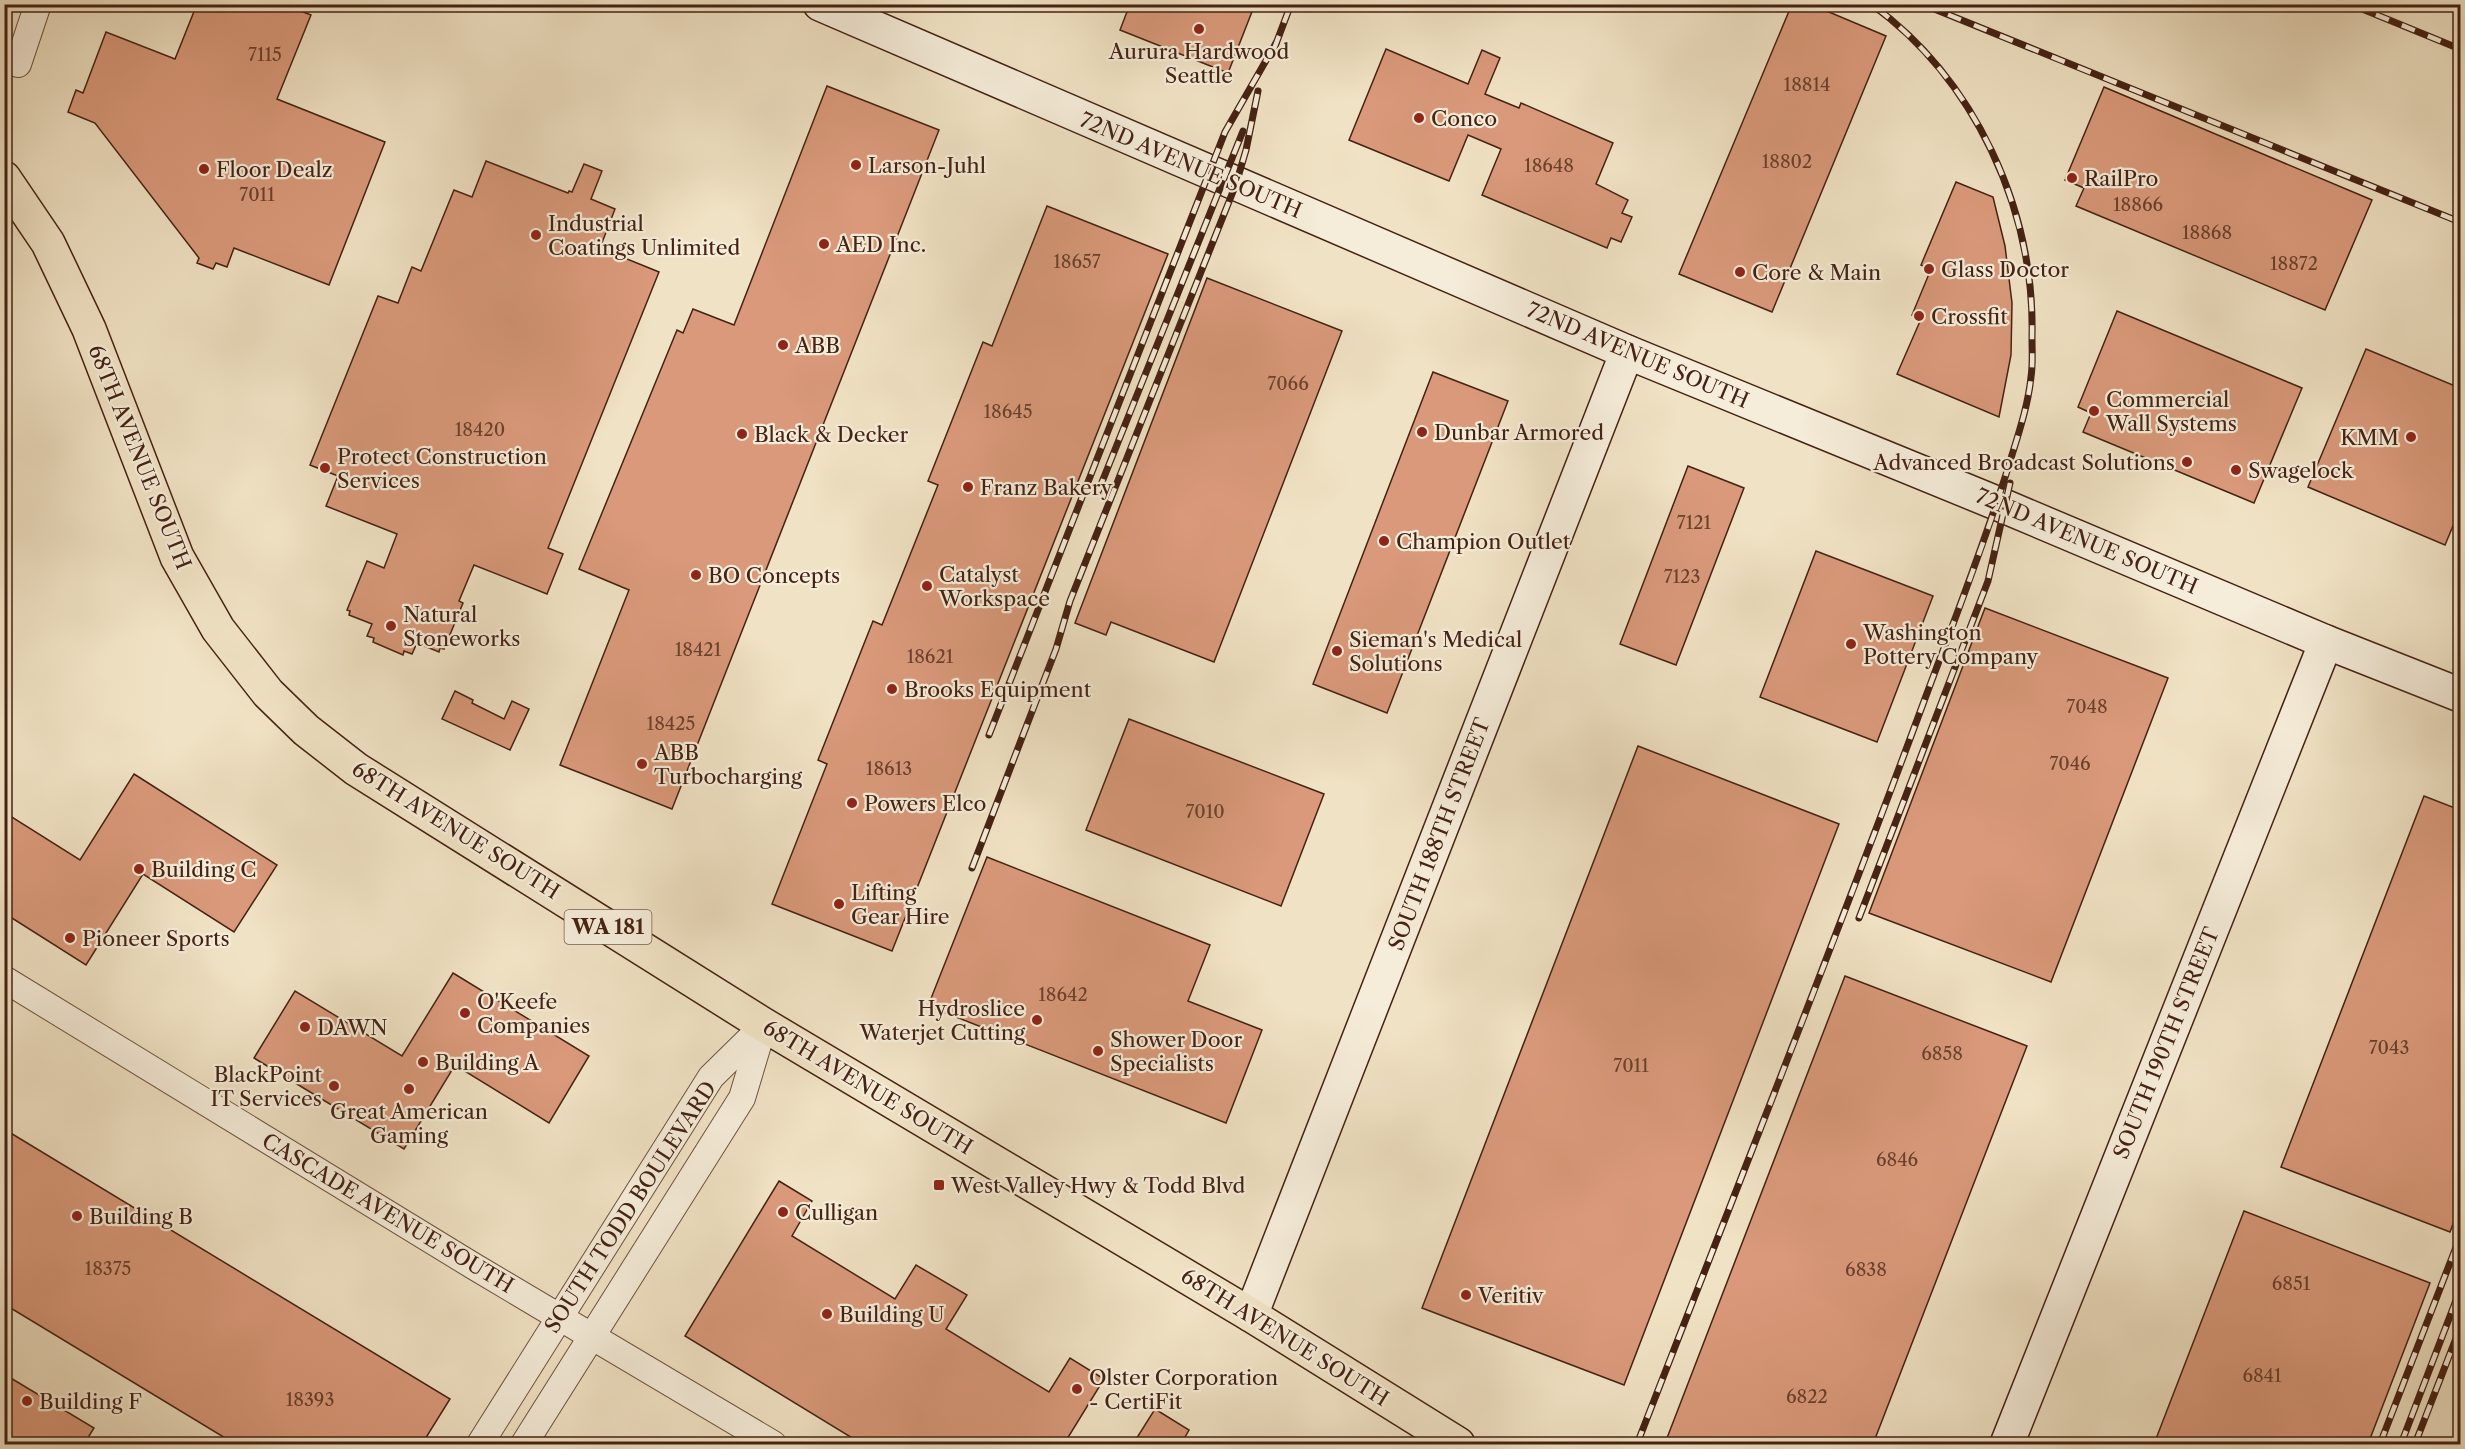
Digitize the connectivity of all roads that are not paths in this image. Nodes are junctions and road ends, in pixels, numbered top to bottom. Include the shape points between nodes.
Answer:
1 (38, 4) edge
2 (820, 4) edge
3 (18, 64) dead end
4 (4, 178) edge
5 (1627, 352) junction
6 (2326, 642) junction
7 (2460, 695) edge
8 (4, 979) edge
9 (764, 1025) junction
10 (1251, 1315) junction
11 (559, 1317) junction
12 (591, 1336) junction
13 (480, 1444) edge
14 (524, 1444) edge
15 (773, 1444) edge
16 (1458, 1444) edge
17 (2007, 1444) edge

1 - 3 street
2 - 5 street, 72ND AVENUE SOUTH
4 - 9 main road, 68TH AVENUE SOUTH / WA 181 via 48,243 89,329 177,557 218,629 268,693 306,730 356,769
5 - 6 street, 72ND AVENUE SOUTH
5 - 10 street, SOUTH 188TH STREET
6 - 7 street, 72ND AVENUE SOUTH
6 - 17 street, SOUTH 190TH STREET
8 - 11 street, CASCADE AVENUE SOUTH
9 - 10 main road, 68TH AVENUE SOUTH / WA 181
9 - 11 street, SOUTH TODD BOULEVARD via 711,1077
9 - 12 street, SOUTH TODD BOULEVARD via 742,1098
10 - 16 main road, 68TH AVENUE SOUTH / WA 181
11 - 12 street, CASCADE AVENUE SOUTH
11 - 13 street, SOUTH TODD BOULEVARD
12 - 14 street, SOUTH TODD BOULEVARD
12 - 15 street, CASCADE AVENUE SOUTH

